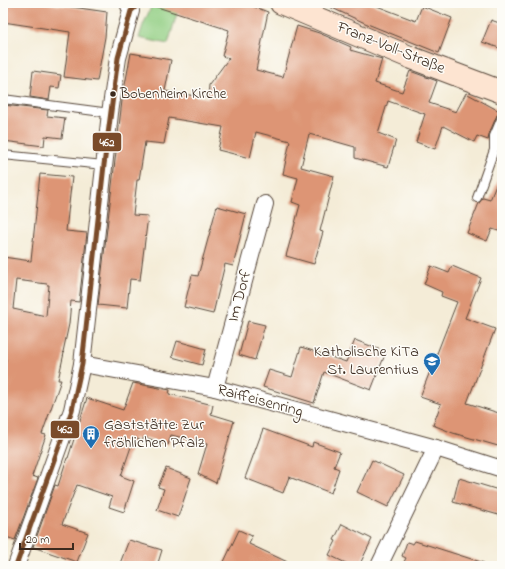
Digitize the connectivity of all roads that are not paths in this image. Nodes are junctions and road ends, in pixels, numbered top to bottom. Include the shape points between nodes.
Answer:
1 (281, 3) edge
2 (133, 6) edge
3 (502, 92) edge
4 (3, 98) edge
5 (110, 113) junction
6 (502, 117) edge
7 (3, 155) edge
8 (104, 165) junction
9 (478, 198) dead end
10 (265, 204) dead end
11 (82, 364) junction
12 (215, 388) junction
13 (436, 448) junction
14 (502, 469) edge
15 (16, 566) edge
16 (379, 566) edge

1 - 3 main road, Franz-Voll-Straße via 412,58
2 - 5 street via 118,58
4 - 5 lane
5 - 8 street
6 - 9 lane via 494,136 494,150
7 - 8 lane
8 - 11 street
10 - 12 street, Im Dorf
11 - 12 street, Raiffeisenring
11 - 15 street via 72,410
12 - 13 street, Raiffeisenring
13 - 14 street, Raiffeisenring
13 - 16 street

